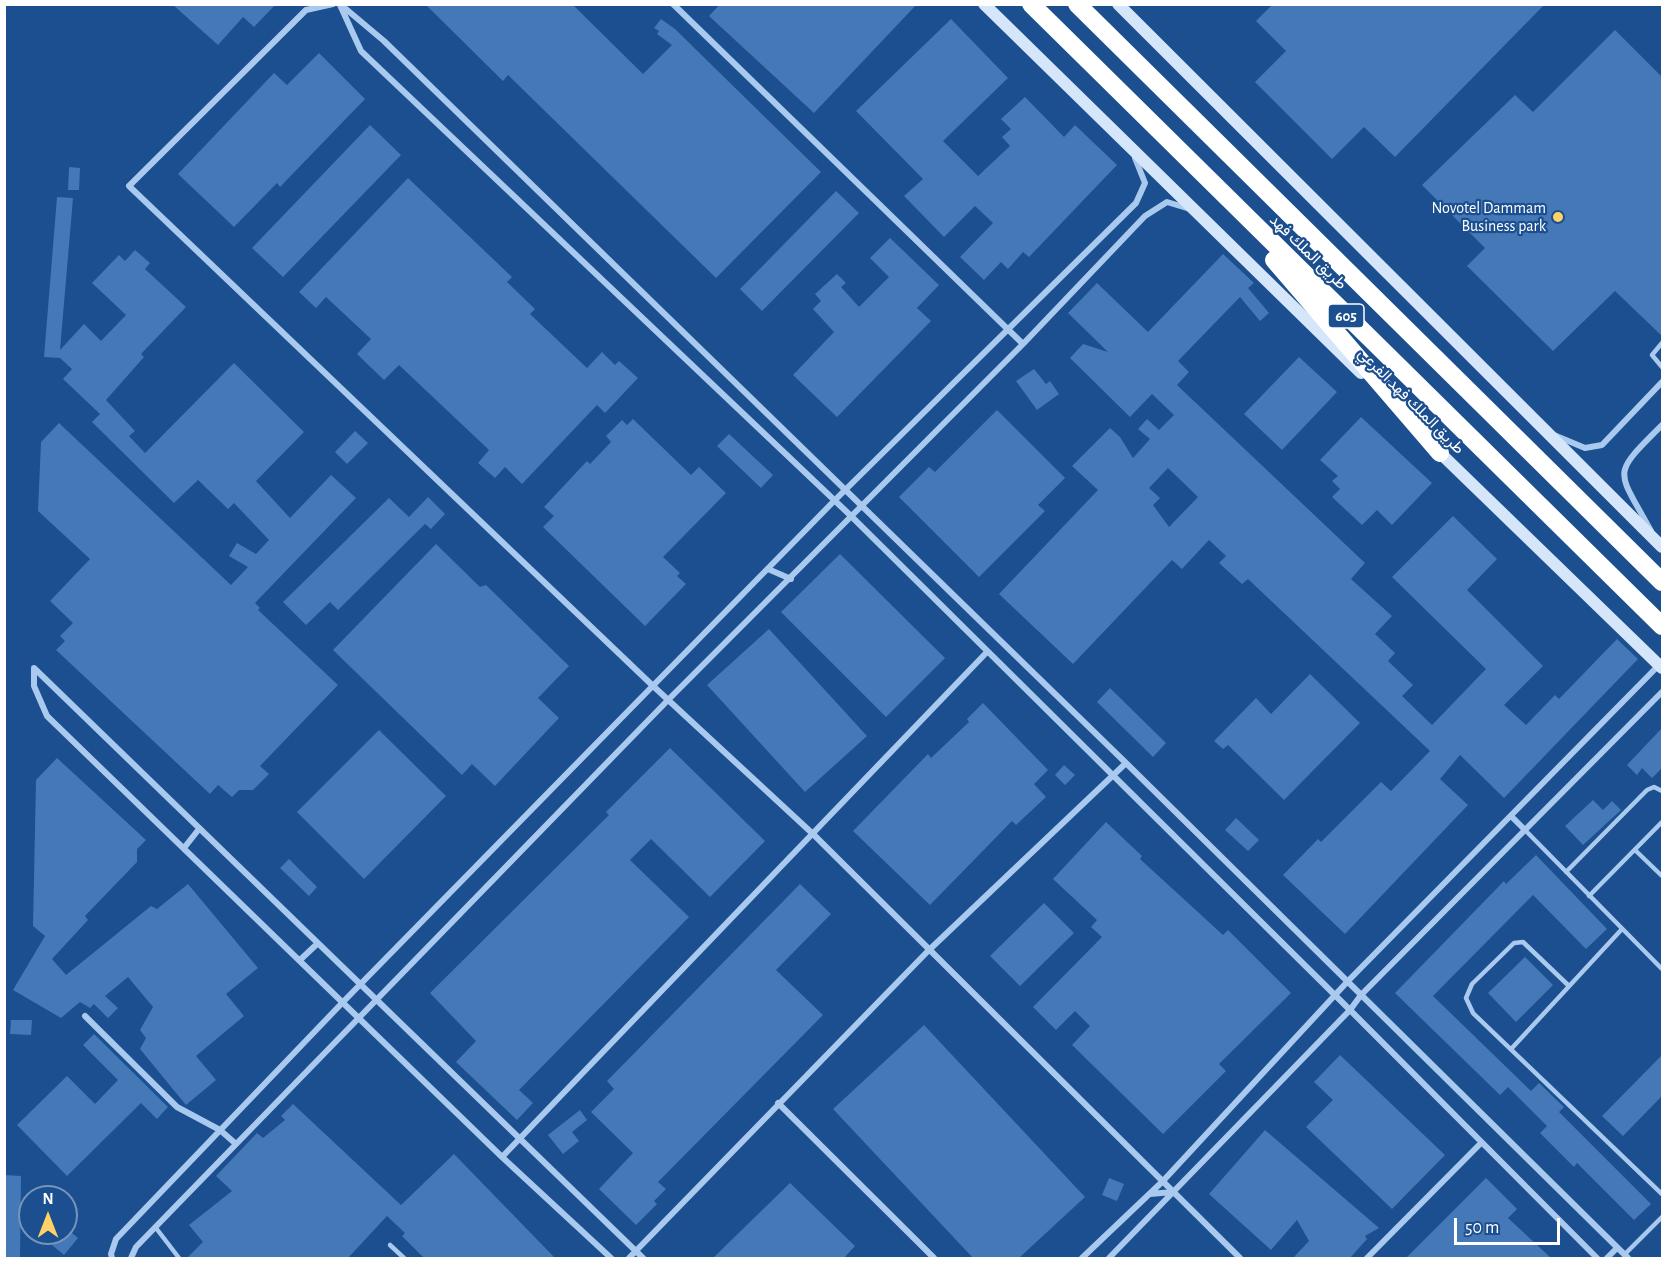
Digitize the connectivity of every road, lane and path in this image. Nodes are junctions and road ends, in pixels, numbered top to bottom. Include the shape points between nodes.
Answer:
1 (333, 4) edge
2 (340, 4) edge
3 (673, 4) edge
4 (984, 4) edge
5 (1031, 4) edge
6 (1077, 4) edge
7 (1118, 4) edge
8 (1130, 146) junction
9 (1190, 164) junction
10 (1192, 209) junction
11 (1006, 328) junction
12 (1662, 343) edge
13 (1023, 344) junction
14 (1662, 367) edge
15 (1662, 382) edge
16 (1662, 425) edge
17 (1548, 432) junction
18 (1440, 453) junction
19 (845, 491) junction
20 (834, 501) junction
21 (860, 506) junction
22 (850, 515) junction
23 (1660, 544) edge
24 (768, 569) junction
25 (791, 579) junction
26 (1662, 582) edge
27 (1662, 626) edge
28 (986, 653) junction
29 (1661, 666) edge
30 (652, 685) junction
31 (1662, 692) edge
32 (669, 699) junction
33 (1126, 764) junction
34 (1113, 774) junction
35 (1662, 791) edge
36 (1511, 816) junction
37 (1662, 822) edge
38 (199, 829) junction
39 (1525, 830) junction
40 (813, 834) junction
41 (184, 848) junction
42 (1635, 850) junction
43 (1566, 872) junction
44 (1662, 876) edge
45 (1589, 896) junction
46 (1622, 929) junction
47 (317, 944) junction
48 (928, 951) junction
49 (300, 960) junction
50 (1662, 969) edge
51 (1348, 981) junction
52 (360, 985) junction
53 (1569, 986) junction
54 (1361, 995) junction
55 (1334, 997) junction
56 (377, 1001) junction
57 (343, 1002) junction
58 (1350, 1010) junction
59 (85, 1016) dead end
60 (358, 1017) junction
61 (1512, 1048) junction
62 (778, 1103) junction
63 (220, 1130) junction
64 (519, 1140) junction
65 (1481, 1143) junction
66 (236, 1144) junction
67 (502, 1157) junction
68 (1163, 1181) junction
69 (1173, 1192) junction
70 (1150, 1194) junction
71 (1662, 1194) edge
72 (1662, 1217) edge
73 (156, 1228) junction
74 (390, 1245) dead end
75 (1617, 1248) junction
76 (635, 1251) junction
77 (1626, 1257) edge
78 (112, 1258) edge
79 (131, 1258) edge
80 (179, 1258) edge
81 (404, 1258) edge
82 (611, 1258) edge
83 (629, 1258) edge
84 (643, 1258) edge
85 (934, 1258) edge
86 (1083, 1258) edge
87 (1109, 1258) edge
88 (1240, 1258) edge
89 (1367, 1258) edge
90 (1597, 1258) edge
91 (1607, 1258) edge

1 - 30 street via 306,10 129,186
2 - 19 street via 384,41
2 - 20 street via 361,51
3 - 11 street
4 - 8 main road, طريق الملك فهد الفرعي
5 - 9 highway, طريق الملك فهد / 605
6 - 26 highway, طريق الملك فهد / 605
7 - 17 main road
8 - 10 main road, طريق الملك فهد الفرعي
8 - 11 street via 1145,183 1136,203
9 - 18 highway
9 - 27 highway, طريق الملك فهد / 605
10 - 13 street via 1167,202 1145,216
10 - 18 main road, طريق الملك فهد الفرعي
11 - 13 street
11 - 19 street
12 - 14 lane via 1653,355
13 - 21 street
15 - 17 street via 1602,445 1585,448
16 - 23 street via 1623,470 1624,481
17 - 23 main road
18 - 29 main road, طريق الملك فهد الفرعي
19 - 20 street
19 - 21 street
20 - 22 street
20 - 24 street
21 - 22 street
21 - 33 street
22 - 25 street
22 - 28 street
24 - 25 street
24 - 30 street
25 - 32 street
28 - 34 street
28 - 40 street
29 - 36 street
30 - 32 street
30 - 52 street
31 - 39 street
32 - 40 street
32 - 56 street
33 - 34 street
33 - 51 street
34 - 48 street
34 - 55 street
35 - 43 lane via 1654,787 1647,790
36 - 39 street
36 - 51 street
37 - 42 lane
38 - 41 street
38 - 41 street via 34,668 34,686 47,716
38 - 47 street
39 - 43 lane
39 - 54 street
40 - 48 street
40 - 64 street
41 - 49 street
42 - 44 lane
42 - 45 lane
43 - 45 lane
45 - 46 lane
46 - 50 lane
46 - 53 lane
47 - 49 street
47 - 52 street
48 - 62 street
48 - 68 street
49 - 57 street
51 - 54 street
51 - 55 street
52 - 56 street
52 - 57 street
53 - 61 lane
53 - 61 lane via 1523,942 1514,943 1472,984 1466,998 1469,1007
54 - 58 street
54 - 75 street
55 - 58 street
55 - 68 street
56 - 60 street
56 - 64 street
57 - 60 street
57 - 63 street
58 - 65 street
58 - 69 street
59 - 63 street via 177,1107
60 - 66 street
60 - 67 street
61 - 71 lane
62 - 76 street
62 - 85 street
63 - 66 street
63 - 78 street via 116,1239
64 - 67 street
64 - 76 street
65 - 89 street
65 - 90 street
66 - 73 street
67 - 82 street
68 - 69 street
68 - 70 street
69 - 70 street
69 - 87 street
69 - 88 street
70 - 86 street
72 - 77 lane
73 - 79 street via 136,1247
73 - 80 lane
74 - 81 lane
75 - 77 street
75 - 91 street
76 - 83 street
76 - 84 street

